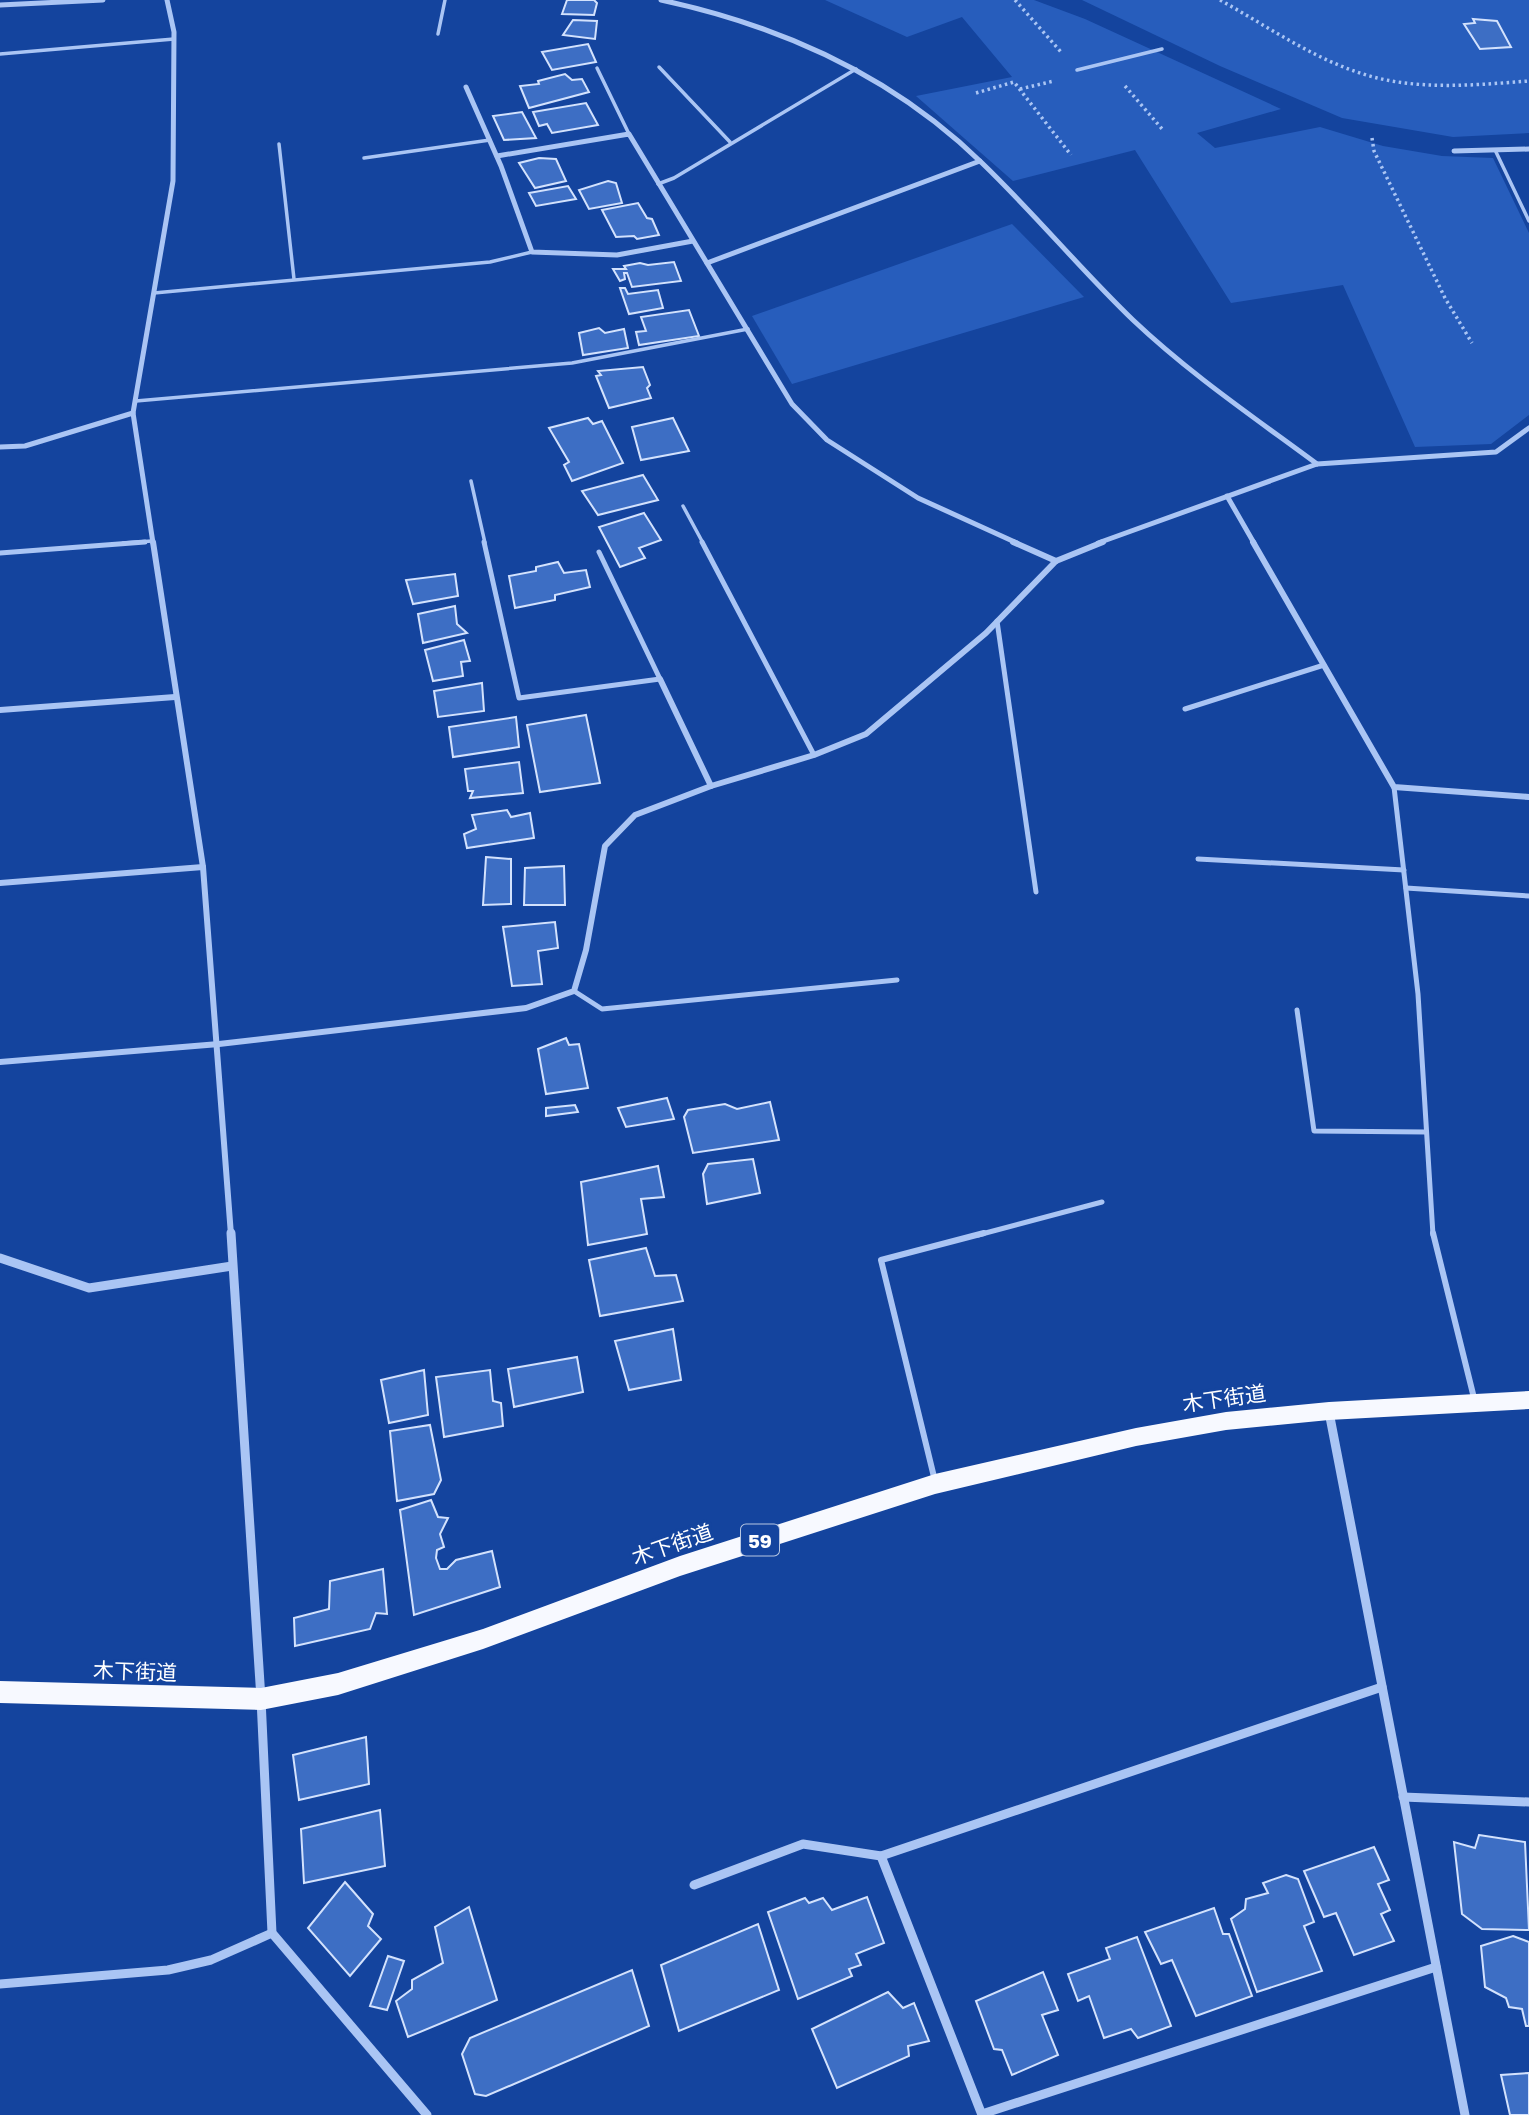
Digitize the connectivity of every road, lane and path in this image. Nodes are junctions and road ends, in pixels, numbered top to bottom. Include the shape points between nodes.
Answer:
1 (103, 0) edge
2 (166, 0) edge
3 (445, 0) edge
4 (661, 0) edge
5 (1015, 0) edge
6 (1220, 0) edge
7 (0, 5) edge
8 (438, 34) dead end
9 (174, 39) junction
10 (1162, 49) dead end
11 (0, 54) edge
12 (1105, 63) junction
13 (659, 66) dead end
14 (597, 68) dead end
15 (856, 69) junction
16 (1077, 70) junction
17 (1529, 81) edge
18 (466, 86) dead end
19 (1020, 89) junction
20 (976, 93) dead end
21 (1163, 130) dead end
22 (629, 134) junction
23 (1372, 138) dead end
24 (490, 139) junction
25 (730, 142) junction
26 (279, 144) dead end
27 (1529, 149) edge
28 (1454, 151) dead end
29 (1496, 152) junction
30 (1071, 155) dead end
31 (497, 156) junction
32 (364, 158) dead end
33 (980, 161) junction
34 (658, 184) junction
35 (1529, 221) edge
36 (693, 241) junction
37 (532, 252) junction
38 (707, 263) junction
39 (294, 279) junction
40 (154, 293) junction
41 (748, 329) junction
42 (1472, 343) dead end
43 (136, 401) junction
44 (133, 413) junction
45 (1529, 428) edge
46 (0, 447) edge
47 (1317, 464) junction
48 (471, 481) dead end
49 (1227, 496) junction
50 (683, 506) dead end
51 (152, 541) junction
52 (599, 552) dead end
53 (0, 553) edge
54 (1056, 561) junction
55 (997, 621) junction
56 (1324, 664) junction
57 (660, 679) junction
58 (175, 696) junction
59 (1185, 709) dead end
60 (0, 710) edge
61 (814, 755) junction
62 (711, 786) junction
63 (1394, 787) junction
64 (1529, 797) edge
65 (1198, 859) dead end
66 (202, 867) junction
67 (1404, 870) junction
68 (0, 883) edge
69 (1406, 888) junction
70 (1036, 892) dead end
71 (1529, 896) edge
72 (897, 980) dead end
73 (574, 992) junction
74 (1297, 1010) dead end
75 (219, 1044) junction
76 (0, 1062) edge
77 (1426, 1132) junction
78 (1102, 1202) dead end
79 (0, 1258) edge
80 (232, 1266) junction
81 (1529, 1400) edge
82 (1475, 1401) junction
83 (1329, 1411) junction
84 (935, 1484) junction
85 (1382, 1687) junction
86 (0, 1692) edge
87 (261, 1699) junction
88 (1403, 1797) junction
89 (1529, 1802) edge
90 (881, 1856) junction
91 (694, 1885) dead end
92 (272, 1933) junction
93 (1436, 1967) junction
94 (0, 1984) edge
95 (427, 2115) edge
96 (982, 2115) edge
97 (1465, 2115) edge

1 - 7 street
2 - 9 street
3 - 8 lane
4 - 15 street via 748,20
5 - 16 path
6 - 17 path via 1344,67 1390,80 1456,86
9 - 11 lane
9 - 40 street via 173,181
10 - 12 lane
12 - 16 lane
12 - 21 path
13 - 25 lane
14 - 22 lane
15 - 25 lane
15 - 33 street via 911,103
16 - 19 path via 1070,77
18 - 24 street
19 - 20 path via 1014,82
19 - 30 path
22 - 31 street
22 - 34 street
23 - 42 path via 1374,151
24 - 31 street
24 - 32 lane
25 - 34 lane
26 - 39 lane
27 - 29 street
28 - 29 street
29 - 35 lane
31 - 37 street
33 - 38 street
33 - 47 street via 1157,342
34 - 36 street
36 - 37 street via 617,255
36 - 38 street
37 - 39 lane via 490,262
38 - 41 street
39 - 40 lane
40 - 43 street
41 - 43 lane via 572,363
41 - 54 street via 792,404 827,440 918,498
43 - 44 street
44 - 46 street via 25,446
44 - 51 street
45 - 47 street via 1496,452
47 - 49 street
48 - 57 lane via 519,698
49 - 54 street
49 - 56 street
50 - 61 lane
51 - 53 lane
51 - 58 street
52 - 57 lane
54 - 55 street
55 - 61 street via 866,733
55 - 70 lane
56 - 59 lane
56 - 63 street
57 - 62 street
58 - 60 street
58 - 66 street
61 - 62 street
62 - 73 street via 635,815 605,846
63 - 64 street
63 - 67 lane
65 - 67 lane
66 - 68 street
66 - 75 street
67 - 69 lane
69 - 71 lane
69 - 77 lane
72 - 73 lane via 602,1009
73 - 75 street via 526,1009
74 - 77 lane via 1314,1131
75 - 76 street
75 - 80 street
77 - 82 lane via 1432,1229
78 - 84 lane via 881,1260
79 - 80 street via 89,1288
80 - 87 street
81 - 82 main road, 木下街道 / 59
82 - 83 main road, 木下街道 / 59
83 - 84 main road, 木下街道 / 59 via 1226,1421 1136,1437
83 - 85 street
84 - 87 main road, 木下街道 / 59 via 680,1566 483,1639 338,1684
85 - 88 street
85 - 90 street
86 - 87 main road, 木下街道 / 59
87 - 92 street
88 - 89 street
88 - 93 street
90 - 91 street via 803,1844
90 - 96 street
92 - 94 street via 211,1960 168,1970
92 - 95 street
93 - 96 street
93 - 97 street

